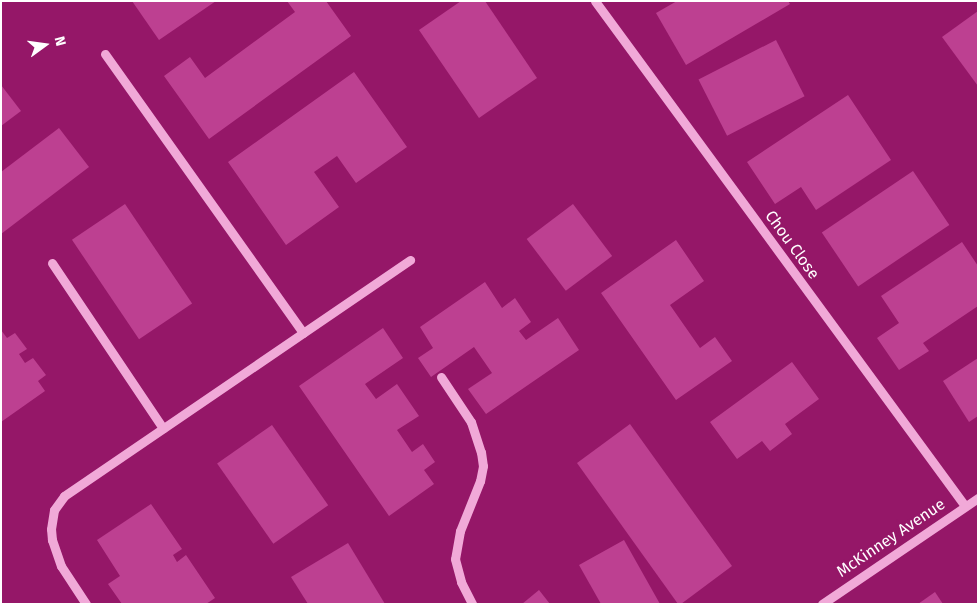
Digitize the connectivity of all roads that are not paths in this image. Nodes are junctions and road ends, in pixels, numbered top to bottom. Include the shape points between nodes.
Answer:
1 (594, 1) edge
2 (105, 54) dead end
3 (410, 260) dead end
4 (52, 263) dead end
5 (303, 333) junction
6 (441, 377) dead end
7 (163, 428) junction
8 (978, 498) edge
9 (965, 506) junction
10 (86, 604) edge
11 (472, 604) edge
12 (822, 604) edge

1 - 9 street, Chou Close
2 - 5 street
3 - 5 street
4 - 7 street
5 - 7 street
6 - 11 street via 471,422 483,466 460,532 455,559 461,582
7 - 10 street via 64,496 54,510 51,529 55,553
8 - 9 street, McKinney Avenue
9 - 12 street, McKinney Avenue

